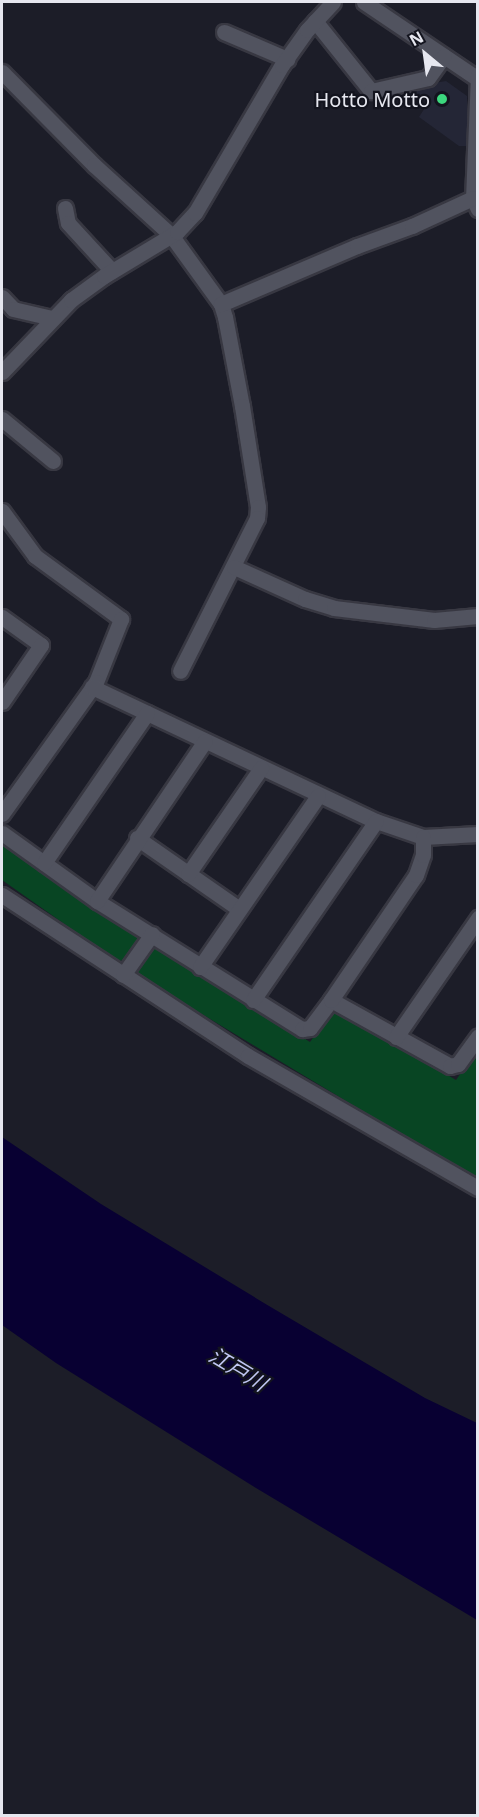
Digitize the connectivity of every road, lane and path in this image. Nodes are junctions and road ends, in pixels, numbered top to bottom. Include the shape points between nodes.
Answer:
1 (333, 2) edge
2 (364, 2) edge
3 (315, 21) junction
4 (224, 32) dead end
5 (444, 56) junction
6 (286, 59) junction
7 (2, 72) edge
8 (477, 78) edge
9 (475, 203) edge
10 (65, 208) dead end
11 (171, 235) junction
12 (112, 271) junction
13 (2, 297) edge
14 (221, 304) junction
15 (52, 318) junction
16 (2, 372) edge
17 (2, 419) edge
18 (53, 461) dead end
19 (2, 511) edge
20 (234, 567) junction
21 (477, 616) edge
22 (2, 617) edge
23 (180, 671) dead end
24 (92, 687) junction
25 (2, 702) edge
26 (147, 712) junction
27 (205, 741) junction
28 (261, 768) junction
29 (318, 796) junction
30 (2, 814) edge
31 (376, 821) junction
32 (2, 833) edge
33 (477, 834) edge
34 (423, 837) junction
35 (137, 838) junction
36 (44, 863) junction
37 (188, 874) junction
38 (2, 895) edge
39 (97, 901) junction
40 (239, 909) junction
41 (477, 918) edge
42 (152, 934) junction
43 (200, 967) junction
44 (123, 975) junction
45 (253, 1000) junction
46 (331, 1000) junction
47 (477, 1036) edge
48 (396, 1037) junction
49 (477, 1188) edge

1 - 3 street
2 - 5 street
3 - 5 street via 371,91 428,78
3 - 6 street
4 - 6 street
5 - 8 street
6 - 11 street via 195,213
7 - 11 street via 94,165
8 - 9 street
9 - 14 street via 357,246
10 - 12 street via 68,224
11 - 12 street
11 - 14 street
12 - 15 street
13 - 15 street via 13,309
14 - 20 street via 258,507 257,518
15 - 16 street
17 - 18 street
19 - 24 street via 35,556 121,619
20 - 21 street via 334,608 434,620
20 - 23 street
22 - 25 street via 41,645
24 - 26 street
24 - 30 street
26 - 27 street
26 - 36 street
27 - 28 street
27 - 35 street
28 - 29 street
28 - 37 street
29 - 31 street
29 - 40 street
31 - 34 street
31 - 45 street
32 - 36 street
33 - 34 street
34 - 46 street via 423,855 416,875
35 - 37 street
35 - 39 street
36 - 39 street
37 - 40 street
38 - 44 street
39 - 42 street
40 - 43 street
41 - 48 street
42 - 43 street
42 - 44 street
43 - 45 street
44 - 49 street via 248,1056
45 - 46 street via 302,1029 310,1028
46 - 48 street
47 - 48 street via 458,1064 450,1066

